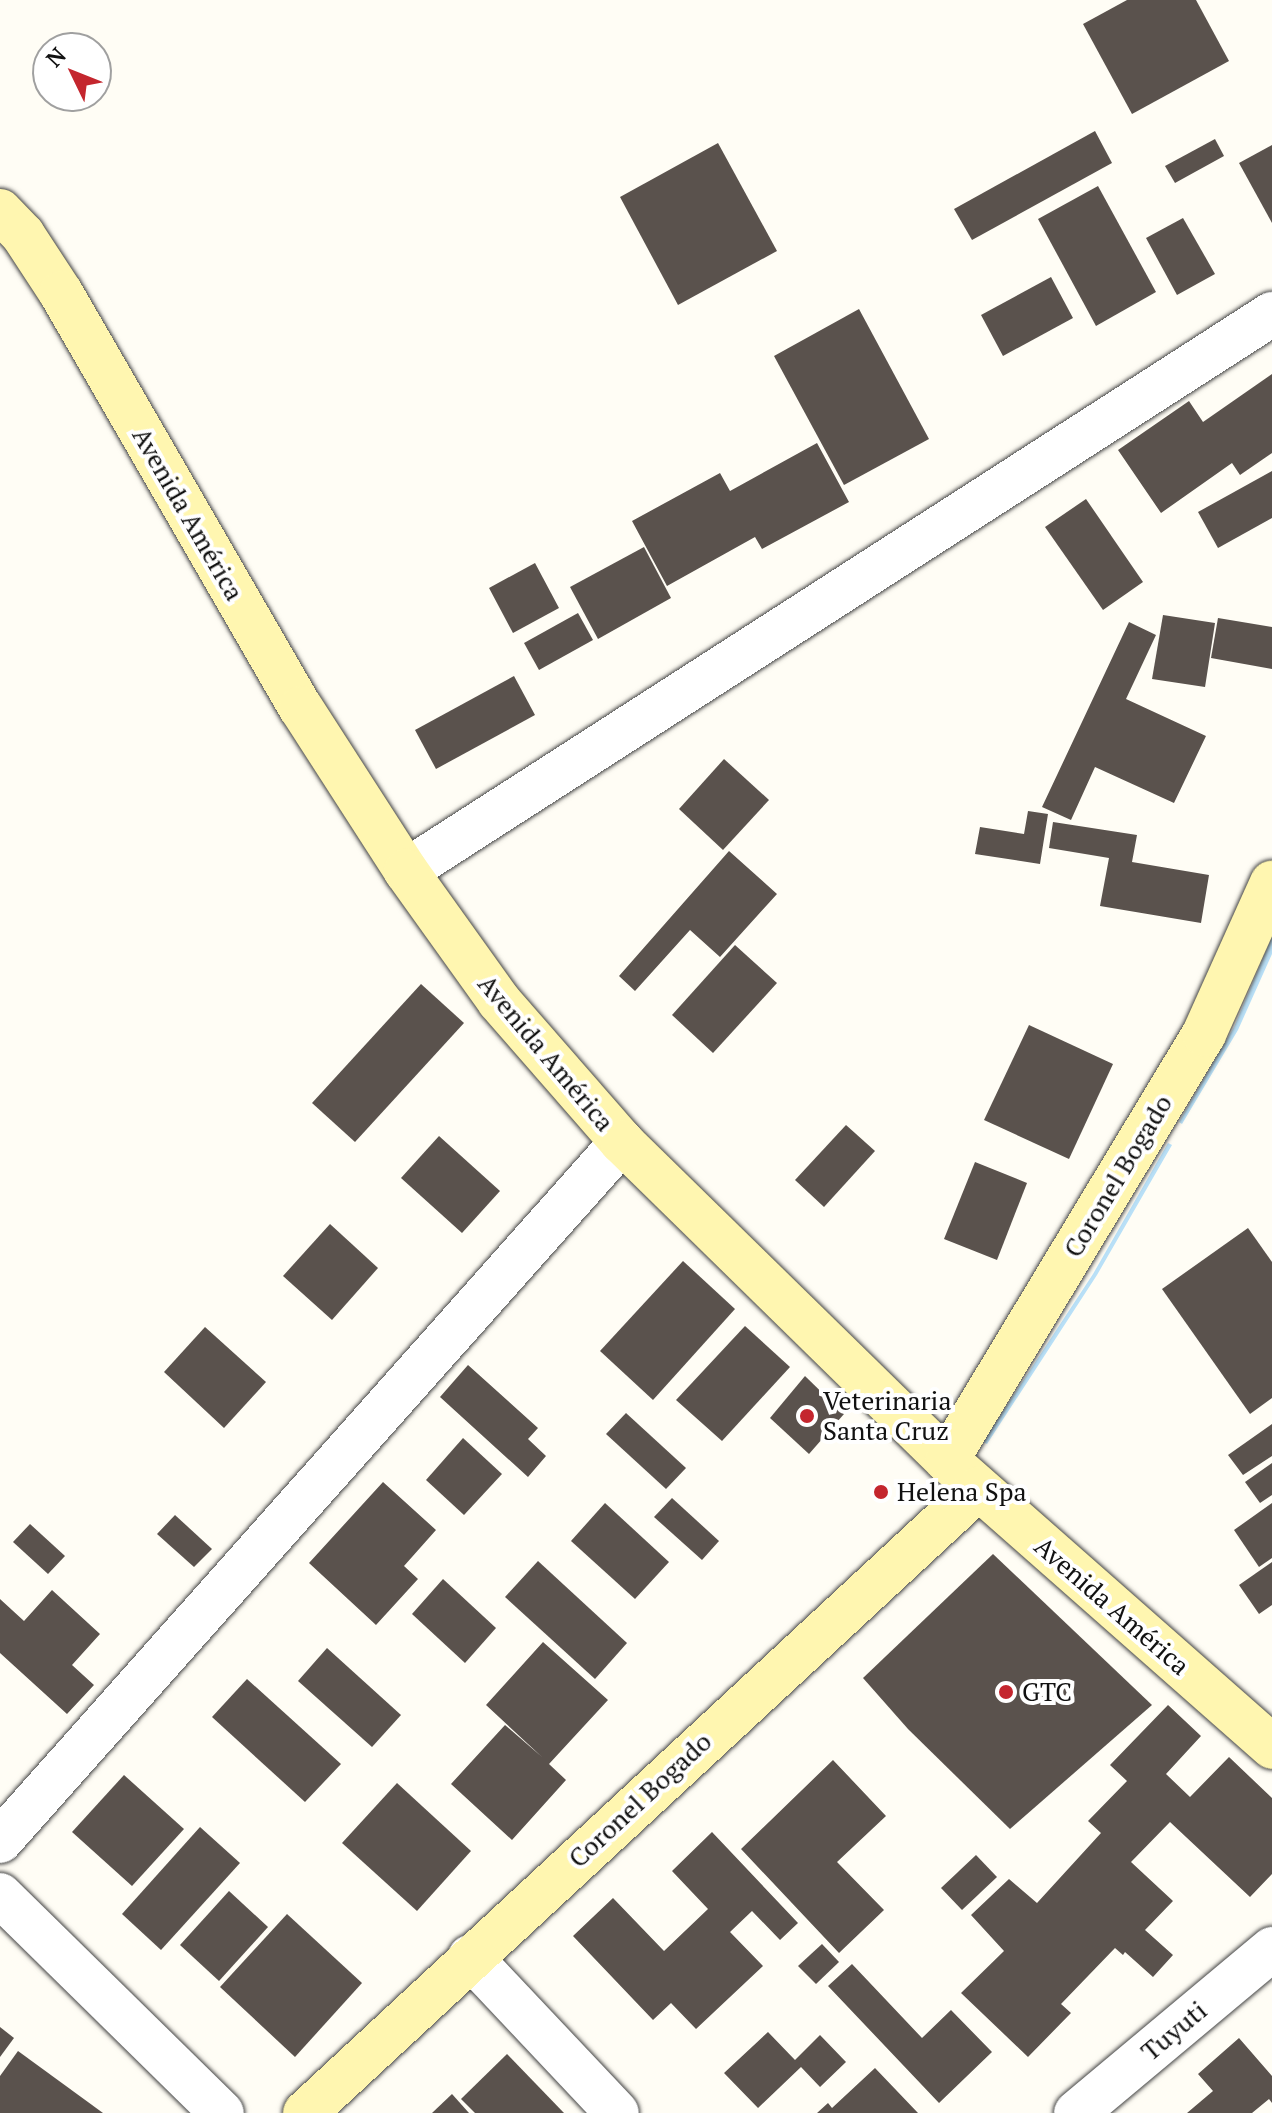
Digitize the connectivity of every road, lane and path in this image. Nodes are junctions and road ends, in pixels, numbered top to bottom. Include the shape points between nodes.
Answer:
1 (0, 211) edge
2 (1272, 314) edge
3 (406, 871) junction
4 (1272, 883) edge
5 (622, 1142) junction
6 (963, 1474) junction
7 (1272, 1747) edge
8 (0, 1841) edge
9 (0, 1895) edge
10 (1272, 1949) edge
11 (470, 1957) junction
12 (222, 2113) edge
13 (305, 2113) edge
14 (617, 2113) edge
15 (1076, 2113) edge

1 - 3 main road, Avenida América via 23,235 61,293 301,708
2 - 3 street
3 - 5 main road, Avenida América via 499,1001
4 - 6 main road, Coronel Bogado via 1204,1034
5 - 6 main road, Avenida América
5 - 8 street
6 - 7 main road, Avenida América
6 - 11 main road, Coronel Bogado
9 - 12 street
10 - 15 street, Tuyuti
11 - 13 main road, Coronel Bogado
11 - 14 street

